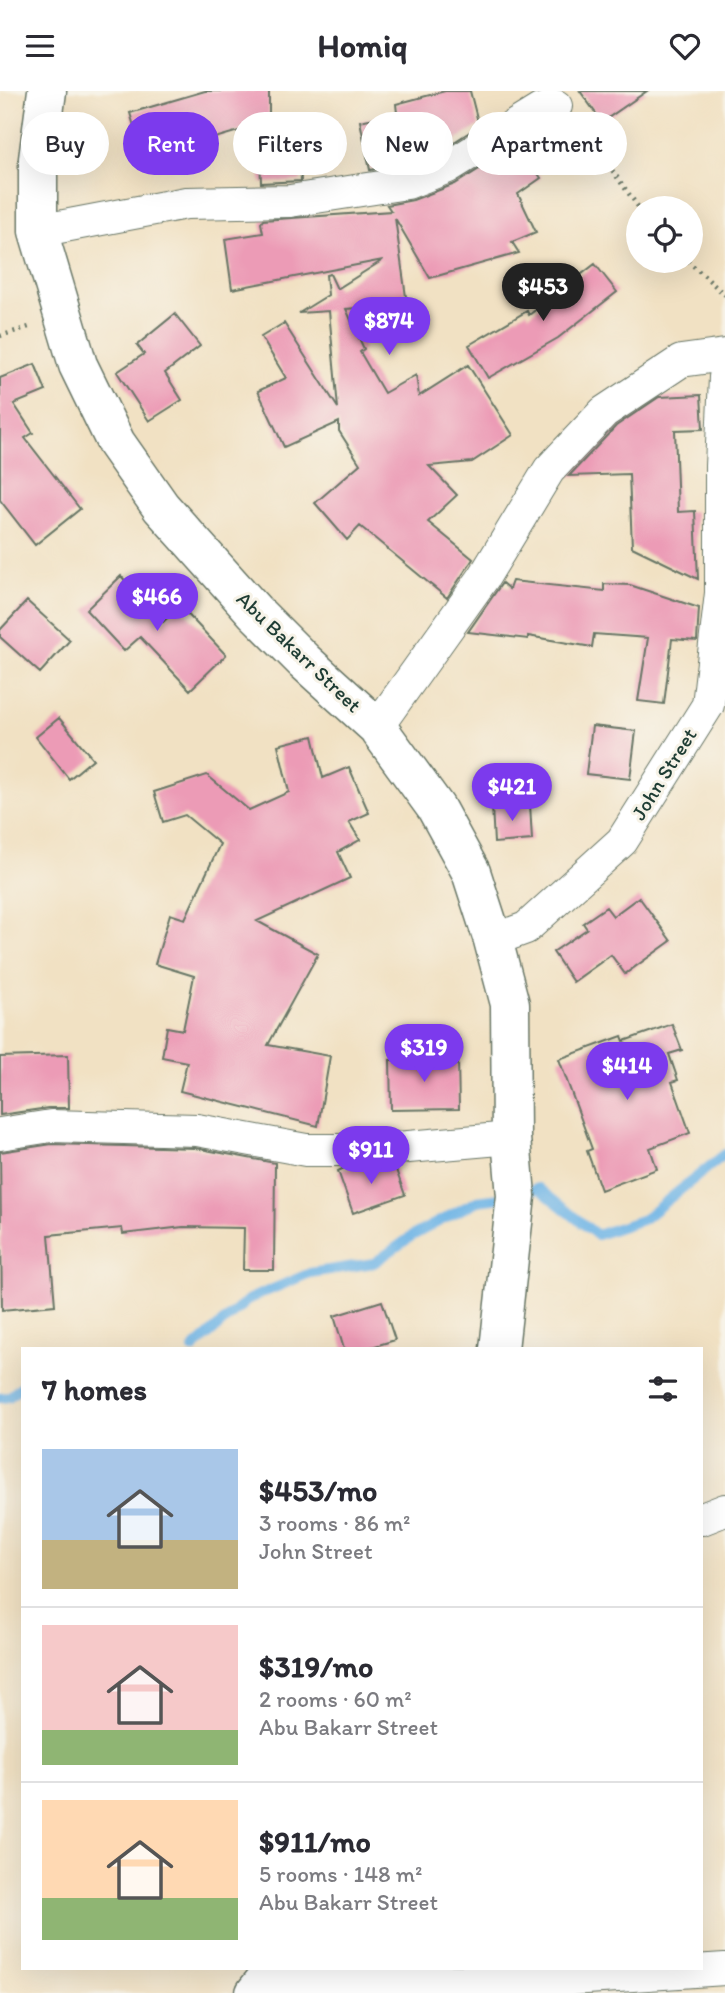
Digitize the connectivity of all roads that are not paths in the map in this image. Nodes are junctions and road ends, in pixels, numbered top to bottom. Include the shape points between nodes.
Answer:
1 (47, 91) edge
2 (556, 106) road end
3 (38, 231) junction
4 (725, 355) edge
5 (725, 377) edge
6 (716, 706) edge
7 (377, 727) junction
8 (493, 940) junction
9 (0, 1134) edge
10 (511, 1138) junction
11 (499, 1347) edge
12 (725, 1510) edge
13 (703, 1519) edge
14 (725, 1969) edge
15 (265, 1980) edge

1 - 3 street, Abu Bakarr Street via 38,159
2 - 3 street via 540,110 448,167 407,183 290,201 186,203
3 - 7 street, Abu Bakarr Street via 78,365 116,443 161,507 255,612
4 - 7 street via 681,361 604,412 558,460 484,577
5 - 6 street, John Street
6 - 8 street, John Street via 622,841 526,928
7 - 8 street, Abu Bakarr Street via 436,808 466,861
8 - 10 street, Abu Bakarr Street via 510,1004
9 - 10 street via 51,1126 197,1131 306,1150 374,1150
10 - 11 street, Abu Bakarr Street via 516,1196
12 - 13 street
14 - 15 street via 525,1982

